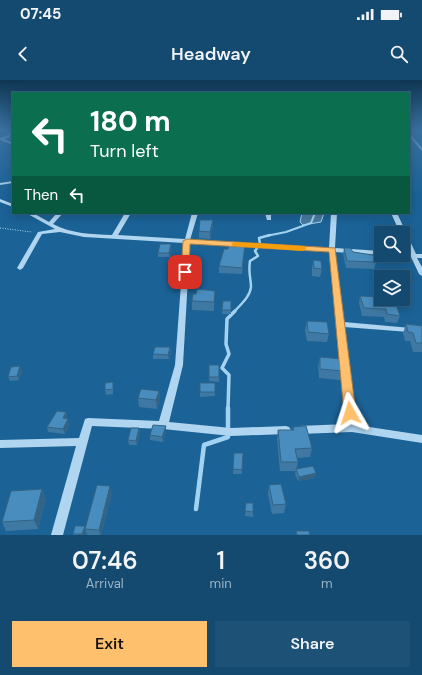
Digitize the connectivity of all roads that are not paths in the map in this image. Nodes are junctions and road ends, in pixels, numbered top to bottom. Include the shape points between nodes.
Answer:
1 (12, 182) edge
2 (0, 184) edge
3 (0, 200) edge
4 (12, 206) edge
5 (31, 214) edge
6 (59, 214) edge
7 (127, 214) edge
8 (195, 214) edge
9 (268, 214) edge
10 (334, 214) edge
11 (394, 214) edge
12 (269, 219) dead end
13 (51, 223) junction
14 (60, 230) junction
15 (114, 237) junction
16 (187, 241) junction
17 (332, 250) junction
18 (374, 253) edge
19 (410, 256) edge
20 (414, 256) junction
21 (422, 256) edge
22 (20, 268) dead end
23 (422, 274) edge
24 (340, 324) junction
25 (422, 331) edge
26 (163, 425) junction
27 (352, 428) junction
28 (422, 439) edge
29 (82, 442) junction
30 (0, 444) edge
31 (57, 535) edge

1 - 2 street
3 - 4 street
5 - 13 street
6 - 13 street
7 - 15 street
8 - 16 street
9 - 12 street
10 - 17 street
11 - 20 street
13 - 14 street
14 - 15 street
14 - 22 street via 40,232
15 - 16 street
16 - 17 street
16 - 26 street via 179,365
17 - 18 street
17 - 24 street
19 - 20 street
20 - 21 street
20 - 23 street
24 - 25 street
24 - 27 street
26 - 27 street via 228,432
26 - 29 street via 88,422
27 - 28 street
29 - 30 street
29 - 31 street

